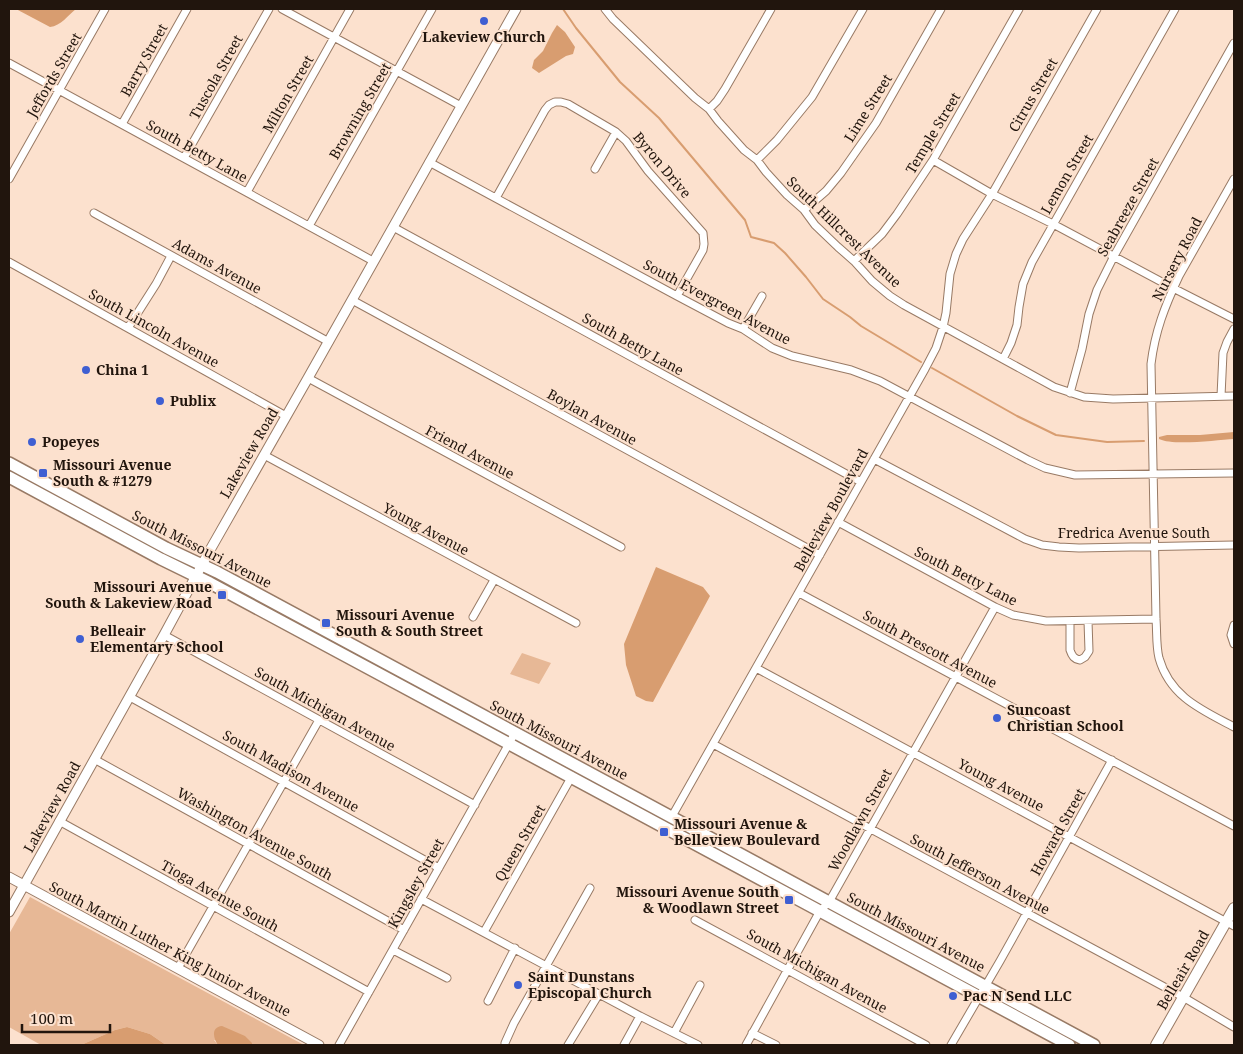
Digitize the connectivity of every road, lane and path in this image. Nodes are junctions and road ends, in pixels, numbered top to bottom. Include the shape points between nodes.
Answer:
1 (105, 9) edge
2 (187, 9) edge
3 (282, 9) edge
4 (350, 9) edge
5 (432, 9) edge
6 (516, 9) edge
7 (605, 9) edge
8 (770, 9) edge
9 (862, 9) edge
10 (941, 9) edge
11 (1019, 9) edge
12 (1097, 9) edge
13 (1176, 9) edge
14 (266, 10) edge
15 (334, 38) junction
16 (1234, 43) edge
17 (9, 63) edge
18 (397, 72) junction
19 (59, 90) junction
20 (461, 106) junction
21 (708, 109) junction
22 (122, 124) junction
23 (616, 132) junction
24 (184, 158) junction
25 (757, 160) junction
26 (933, 160) junction
27 (429, 162) junction
28 (595, 169) dead end
29 (1234, 179) edge
30 (9, 180) edge
31 (247, 192) junction
32 (992, 194) junction
33 (496, 198) junction
34 (804, 210) junction
35 (94, 213) dead end
36 (1053, 224) junction
37 (309, 226) junction
38 (392, 227) junction
39 (172, 256) junction
40 (1114, 256) junction
41 (373, 261) junction
42 (854, 261) junction
43 (9, 262) edge
44 (1173, 288) junction
45 (677, 296) junction
46 (762, 296) dead end
47 (352, 300) junction
48 (1234, 319) edge
49 (943, 327) junction
50 (128, 328) junction
51 (743, 329) junction
52 (1234, 329) edge
53 (329, 342) junction
54 (1003, 360) junction
55 (308, 378) junction
56 (1070, 393) junction
57 (910, 396) junction
58 (1222, 396) junction
59 (1234, 396) edge
60 (1152, 398) junction
61 (286, 416) junction
62 (264, 455) junction
63 (874, 459) junction
64 (9, 463) edge
65 (1234, 473) edge
66 (1154, 474) junction
67 (9, 477) edge
68 (861, 482) junction
69 (838, 522) junction
70 (1234, 545) edge
71 (1155, 546) junction
72 (621, 547) dead end
73 (820, 555) junction
74 (202, 565) junction
75 (196, 576) junction
76 (494, 580) junction
77 (799, 593) junction
78 (995, 607) junction
79 (473, 617) dead end
80 (1156, 619) junction
81 (1070, 621) junction
82 (1088, 621) junction
83 (576, 623) dead end
84 (1234, 625) edge
85 (164, 635) junction
86 (1234, 644) edge
87 (756, 668) junction
88 (956, 677) junction
89 (130, 697) junction
90 (319, 720) junction
91 (1234, 727) edge
92 (512, 738) junction
93 (713, 744) junction
94 (913, 752) junction
95 (94, 759) junction
96 (1112, 760) junction
97 (578, 767) junction
98 (572, 777) junction
99 (284, 782) junction
100 (475, 805) junction
101 (671, 817) junction
102 (59, 822) junction
103 (1234, 826) edge
104 (666, 828) junction
105 (870, 828) junction
106 (1070, 836) junction
107 (249, 844) junction
108 (439, 868) junction
109 (9, 877) edge
110 (24, 886) junction
111 (590, 888) dead end
112 (422, 899) junction
113 (829, 902) junction
114 (214, 906) junction
115 (1234, 908) edge
116 (820, 911) junction
117 (9, 912) edge
118 (1027, 913) junction
119 (695, 920) dead end
120 (1230, 923) edge
121 (404, 930) junction
122 (484, 932) junction
123 (515, 948) junction
124 (393, 950) junction
125 (547, 966) junction
126 (178, 968) junction
127 (788, 969) junction
128 (448, 978) dead end
129 (700, 985) dead end
130 (985, 986) junction
131 (369, 992) junction
132 (599, 994) junction
133 (978, 996) junction
134 (1183, 997) junction
135 (488, 1001) dead end
136 (640, 1016) junction
137 (1234, 1027) edge
138 (674, 1033) junction
139 (752, 1033) junction
140 (505, 1043) dead end
141 (319, 1045) edge
142 (339, 1045) edge
143 (568, 1045) edge
144 (624, 1045) edge
145 (698, 1045) edge
146 (746, 1045) edge
147 (776, 1045) edge
148 (926, 1045) edge
149 (951, 1045) edge
150 (1069, 1045) edge
151 (1094, 1045) edge
152 (1156, 1045) edge

1 - 19 street, Jeffords Street
2 - 22 street, Barry Street
3 - 15 street
4 - 15 street, Milton Street
5 - 18 street, Browning Street
6 - 20 street, Lakeview Road
7 - 21 street, South Hillcrest Avenue
8 - 21 street via 725,89
9 - 25 street via 812,97
10 - 34 street, Lime Street via 876,123 841,173
11 - 26 street, Temple Street
12 - 32 street, Citrus Street
13 - 36 street, Lemon Street
14 - 24 street, Tuscola Street
15 - 18 street
15 - 31 street, Milton Street
16 - 40 street, Seabreeze Street
17 - 19 street, South Betty Lane
18 - 20 street
18 - 37 street, Browning Street
19 - 22 street, South Betty Lane
19 - 30 street, Jeffords Street
20 - 27 street, Lakeview Road
21 - 25 street, South Hillcrest Avenue
22 - 24 street, South Betty Lane
23 - 28 street
23 - 33 street, Byron Drive via 568,104 554,102 544,110
23 - 45 street, Byron Drive via 703,233 703,250
24 - 31 street, South Betty Lane
25 - 34 street, South Hillcrest Avenue via 786,195
26 - 32 street
26 - 42 street, Temple Street via 887,227
27 - 33 street, South Evergreen Avenue
27 - 38 street, Lakeview Road
29 - 44 street, Nursery Road
31 - 37 street, South Betty Lane
32 - 36 street
32 - 49 street, Belleview Boulevard via 956,254
33 - 45 street, South Evergreen Avenue
34 - 42 street, South Hillcrest Avenue
35 - 39 street, Adams Avenue
36 - 40 street
36 - 54 street, Lemon Street via 1023,284 1017,325
37 - 41 street, South Betty Lane
38 - 41 street, Lakeview Road
38 - 68 street, South Betty Lane
39 - 50 street
39 - 53 street, Adams Avenue
40 - 44 street
40 - 56 street, Seabreeze Street via 1096,290
41 - 47 street, Lakeview Road
42 - 49 street, South Hillcrest Avenue via 890,296
43 - 50 street, South Lincoln Avenue
44 - 48 street
44 - 60 street, Nursery Road via 1154,343
45 - 51 street, South Evergreen Avenue
46 - 51 street
47 - 53 street, Lakeview Road
47 - 73 street, Boylan Avenue
49 - 54 street, South Hillcrest Avenue
49 - 57 street, Belleview Boulevard via 936,348
50 - 61 street, South Lincoln Avenue
51 - 57 street, South Evergreen Avenue via 772,348 851,370
52 - 58 street via 1223,353
53 - 55 street, Lakeview Road
54 - 56 street, South Hillcrest Avenue
55 - 61 street, Lakeview Road
55 - 72 street, Friend Avenue
56 - 60 street, South Hillcrest Avenue via 1098,399
57 - 63 street, Belleview Boulevard
57 - 66 street, South Evergreen Avenue via 1045,468 1075,475
58 - 59 street, South Hillcrest Avenue
58 - 60 street, South Hillcrest Avenue
60 - 66 street, Nursery Road
61 - 62 street, Lakeview Road
62 - 74 street, Lakeview Road
62 - 76 street, Young Avenue
63 - 68 street, Belleview Boulevard
63 - 71 street, Fredrica Avenue South via 1013,533 1042,544 1079,548
64 - 74 main road, South Missouri Avenue
65 - 66 street, South Evergreen Avenue
66 - 71 street, Nursery Road
67 - 75 main road, South Missouri Avenue
68 - 69 street, Belleview Boulevard
69 - 73 street, Belleview Boulevard
69 - 78 street, South Betty Lane
70 - 71 street, Fredrica Avenue South
71 - 80 street, Nursery Road
73 - 77 street, Belleview Boulevard
74 - 75 street, Lakeview Road
74 - 92 main road, South Missouri Avenue
75 - 85 street, Lakeview Road
75 - 92 main road, South Missouri Avenue
76 - 79 street
76 - 83 street, Young Avenue
77 - 87 street, Belleview Boulevard
77 - 88 street, South Prescott Avenue
78 - 81 street, South Betty Lane via 1028,619
78 - 88 street, Woodlawn Street
80 - 82 street, South Betty Lane
80 - 91 street via 1159,658 1170,682 1194,705
81 - 82 street, South Betty Lane
81 - 82 street via 1070,650 1074,658 1080,660 1089,651
84 - 86 street via 1231,635
85 - 89 street, Lakeview Road
85 - 90 street, South Michigan Avenue
87 - 93 street, Belleview Boulevard
87 - 94 street, Young Avenue
88 - 94 street, Woodlawn Street
88 - 96 street, South Prescott Avenue
89 - 95 street, Lakeview Road
89 - 99 street, South Madison Avenue
90 - 99 street
90 - 100 street, South Michigan Avenue
92 - 97 main road, South Missouri Avenue
92 - 98 main road, South Missouri Avenue
92 - 100 street, Kingsley Street
93 - 101 street, Belleview Boulevard
93 - 105 street, South Jefferson Avenue
94 - 105 street, Woodlawn Street
94 - 106 street, Young Avenue
95 - 102 street, Lakeview Road
95 - 107 street, Washington Avenue South
96 - 103 street, South Prescott Avenue
96 - 106 street, Howard Street
97 - 98 street, Queen Street
97 - 101 main road, South Missouri Avenue
98 - 104 main road, South Missouri Avenue
98 - 122 street, Queen Street
99 - 107 street
99 - 108 street, South Madison Avenue
100 - 108 street, Kingsley Street
101 - 104 street, Belleview Boulevard
101 - 113 main road, South Missouri Avenue
102 - 110 street, Lakeview Road
102 - 114 street, Tioga Avenue South
104 - 116 main road, South Missouri Avenue
105 - 113 street, Woodlawn Street
105 - 118 street, South Jefferson Avenue
106 - 118 street, Howard Street
106 - 120 street, Young Avenue
107 - 114 street
107 - 121 street, Washington Avenue South
108 - 112 street, Kingsley Street
109 - 110 street, South Martin Luther King Junior Avenue
110 - 117 street, Lakeview Road
110 - 126 street, South Martin Luther King Junior Avenue
111 - 125 street
112 - 121 street, Kingsley Street
112 - 122 street
113 - 116 street, Woodlawn Street
113 - 130 main road, South Missouri Avenue
114 - 126 street
114 - 131 street, Tioga Avenue South
115 - 120 main road, Belleair Road
116 - 127 street, Woodlawn Street
116 - 133 main road, South Missouri Avenue
118 - 130 street, Howard Street
118 - 134 street, South Jefferson Avenue
119 - 127 street, South Michigan Avenue
120 - 134 main road, Belleair Road
121 - 124 street, Kingsley Street
122 - 123 street
123 - 125 street
123 - 135 street
124 - 128 street
124 - 131 street, Kingsley Street
125 - 132 street
125 - 140 street
126 - 141 street, South Martin Luther King Junior Avenue
127 - 139 street, Woodlawn Street
127 - 148 street, South Michigan Avenue
129 - 138 street
130 - 133 street, Howard Street
130 - 151 main road, South Missouri Avenue
131 - 142 street, Kingsley Street
132 - 136 street
132 - 143 street
133 - 149 street, Howard Street
133 - 150 main road, South Missouri Avenue
134 - 137 street, South Jefferson Avenue
134 - 152 main road, Belleair Road
136 - 138 street
136 - 144 street
138 - 145 street
139 - 146 street, Woodlawn Street
139 - 147 street

